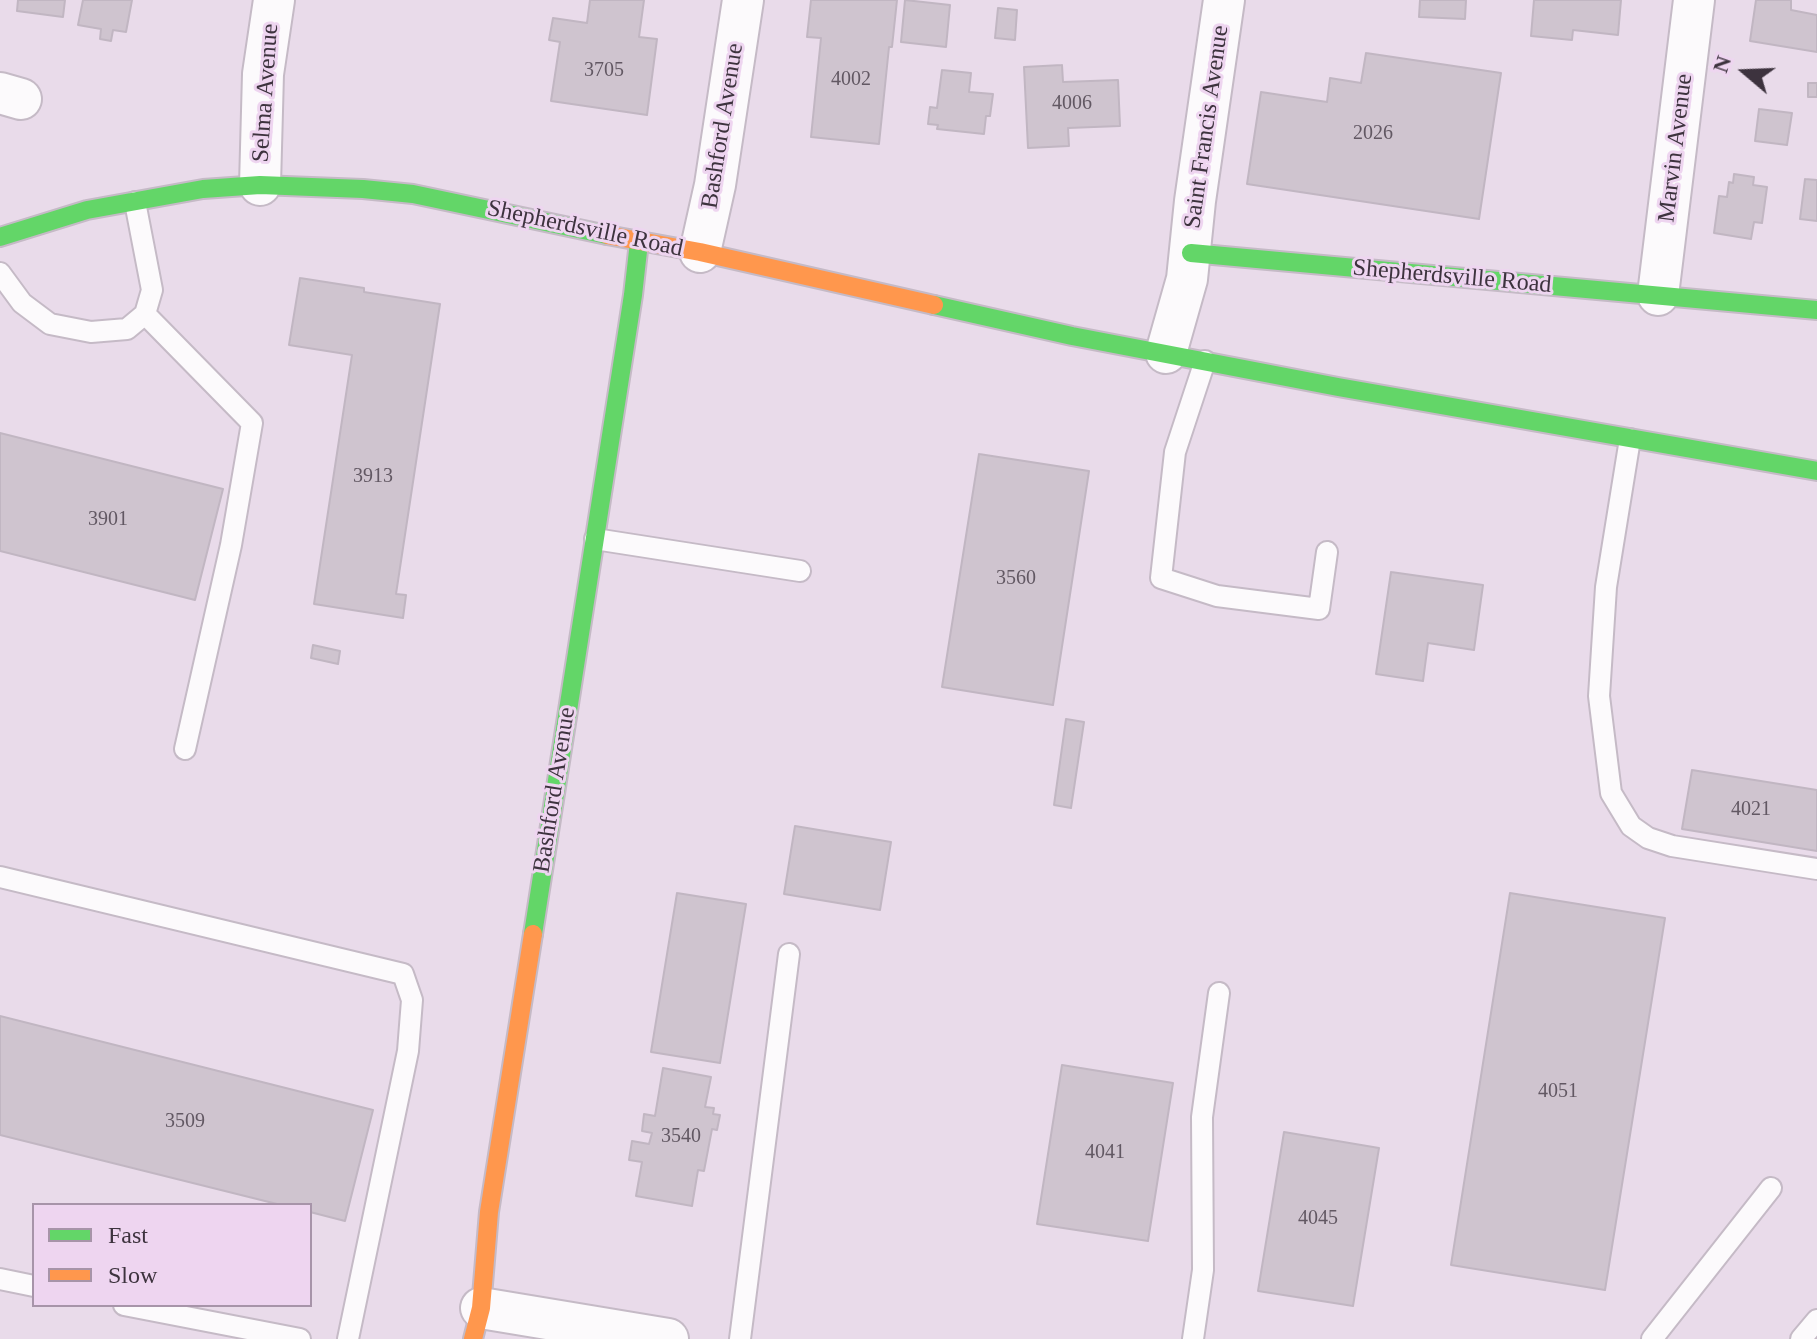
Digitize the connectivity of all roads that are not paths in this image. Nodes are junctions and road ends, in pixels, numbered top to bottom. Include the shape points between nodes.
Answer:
1 (274, 0) edge
2 (743, 0) edge
3 (1224, 0) edge
4 (1694, 0) edge
5 (260, 185) junction
6 (135, 202) junction
7 (0, 237) edge
8 (639, 242) junction
9 (700, 252) junction
10 (1191, 253) junction
11 (0, 273) edge
12 (1658, 295) junction
13 (1817, 310) edge
14 (145, 314) junction
15 (1166, 353) junction
16 (1205, 361) junction
17 (1630, 439) junction
18 (1817, 471) edge
19 (595, 539) junction
20 (1327, 552) dead end
21 (800, 571) dead end
22 (185, 749) dead end
23 (1817, 869) edge
24 (0, 877) edge
25 (789, 954) dead end
26 (1219, 993) dead end
27 (1771, 1188) dead end
28 (0, 1279) edge
29 (32, 1286) edge
30 (134, 1307) edge
31 (1817, 1320) edge
32 (477, 1323) edge
33 (300, 1339) edge
34 (348, 1339) edge
35 (668, 1339) edge
36 (740, 1339) edge
37 (1193, 1339) edge
38 (1652, 1339) edge
39 (1801, 1339) edge

1 - 5 street, Selma Avenue via 263,74
2 - 9 street, Bashford Avenue
3 - 10 street, Saint Francis Avenue
4 - 12 street, Marvin Avenue
5 - 6 main road, Shepherdsville Road
5 - 8 main road, Shepherdsville Road via 413,194
6 - 7 main road, Shepherdsville Road via 61,217
6 - 14 lane via 152,290
8 - 9 main road, Shepherdsville Road
8 - 19 main road, Bashford Avenue
9 - 15 main road, Shepherdsville Road
10 - 12 main road, Shepherdsville Road
10 - 15 street
11 - 14 lane via 22,303 50,324 91,332 127,329
12 - 13 main road, Shepherdsville Road
14 - 22 lane via 252,423
15 - 16 main road, Shepherdsville Road
16 - 17 main road, Shepherdsville Road
16 - 20 lane via 1175,452 1161,578 1217,596 1319,609
17 - 18 main road, Shepherdsville Road
17 - 23 lane via 1606,587 1599,696 1611,793 1631,826 1648,838
19 - 21 lane
19 - 32 main road, Bashford Avenue via 489,1212
24 - 34 lane via 403,974 412,1000 408,1051
25 - 36 lane
26 - 37 lane via 1202,1117 1203,1270
27 - 38 lane
28 - 29 lane
30 - 33 lane
31 - 39 lane
32 - 35 street

